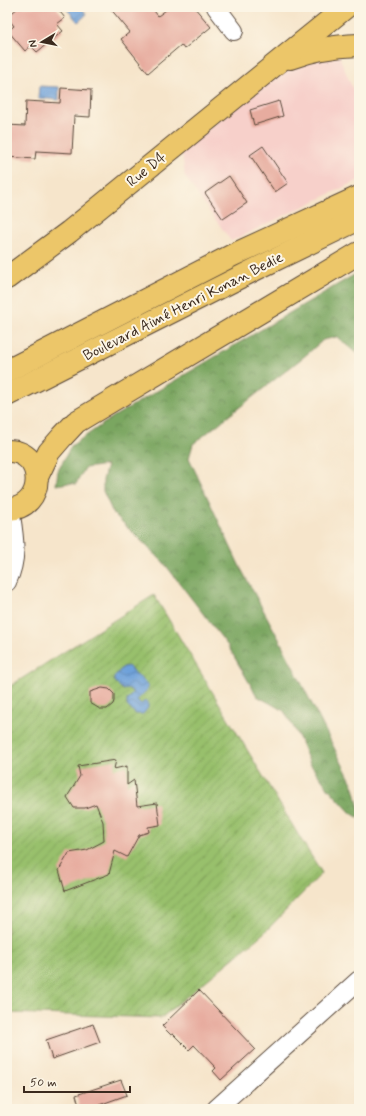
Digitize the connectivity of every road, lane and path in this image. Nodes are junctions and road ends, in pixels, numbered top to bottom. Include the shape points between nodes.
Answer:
1 (216, 7) edge
2 (347, 7) edge
3 (234, 31) dead end
4 (359, 45) edge
5 (277, 62) junction
6 (359, 197) edge
7 (359, 219) edge
8 (359, 253) edge
9 (9, 275) edge
10 (7, 371) edge
11 (7, 395) edge
12 (9, 449) edge
13 (37, 477) junction
14 (8, 509) edge
15 (7, 582) edge
16 (359, 980) edge
17 (216, 1109) edge

1 - 3 street
2 - 4 main road, Rue D4 via 344,24 347,33
2 - 5 main road, Rue D4
4 - 5 main road, Rue D4 via 332,46 304,52
5 - 9 main road, Rue D4 via 69,232
6 - 10 main road, Boulevard Aimé Henri Konan Bedie via 233,256
7 - 11 main road, Boulevard Aimé Henri Konan Bedie
8 - 13 main road via 76,422 50,452
12 - 13 main road via 19,452 32,462
13 - 14 main road via 35,492 30,499 25,504
14 - 15 street via 15,553
16 - 17 street

